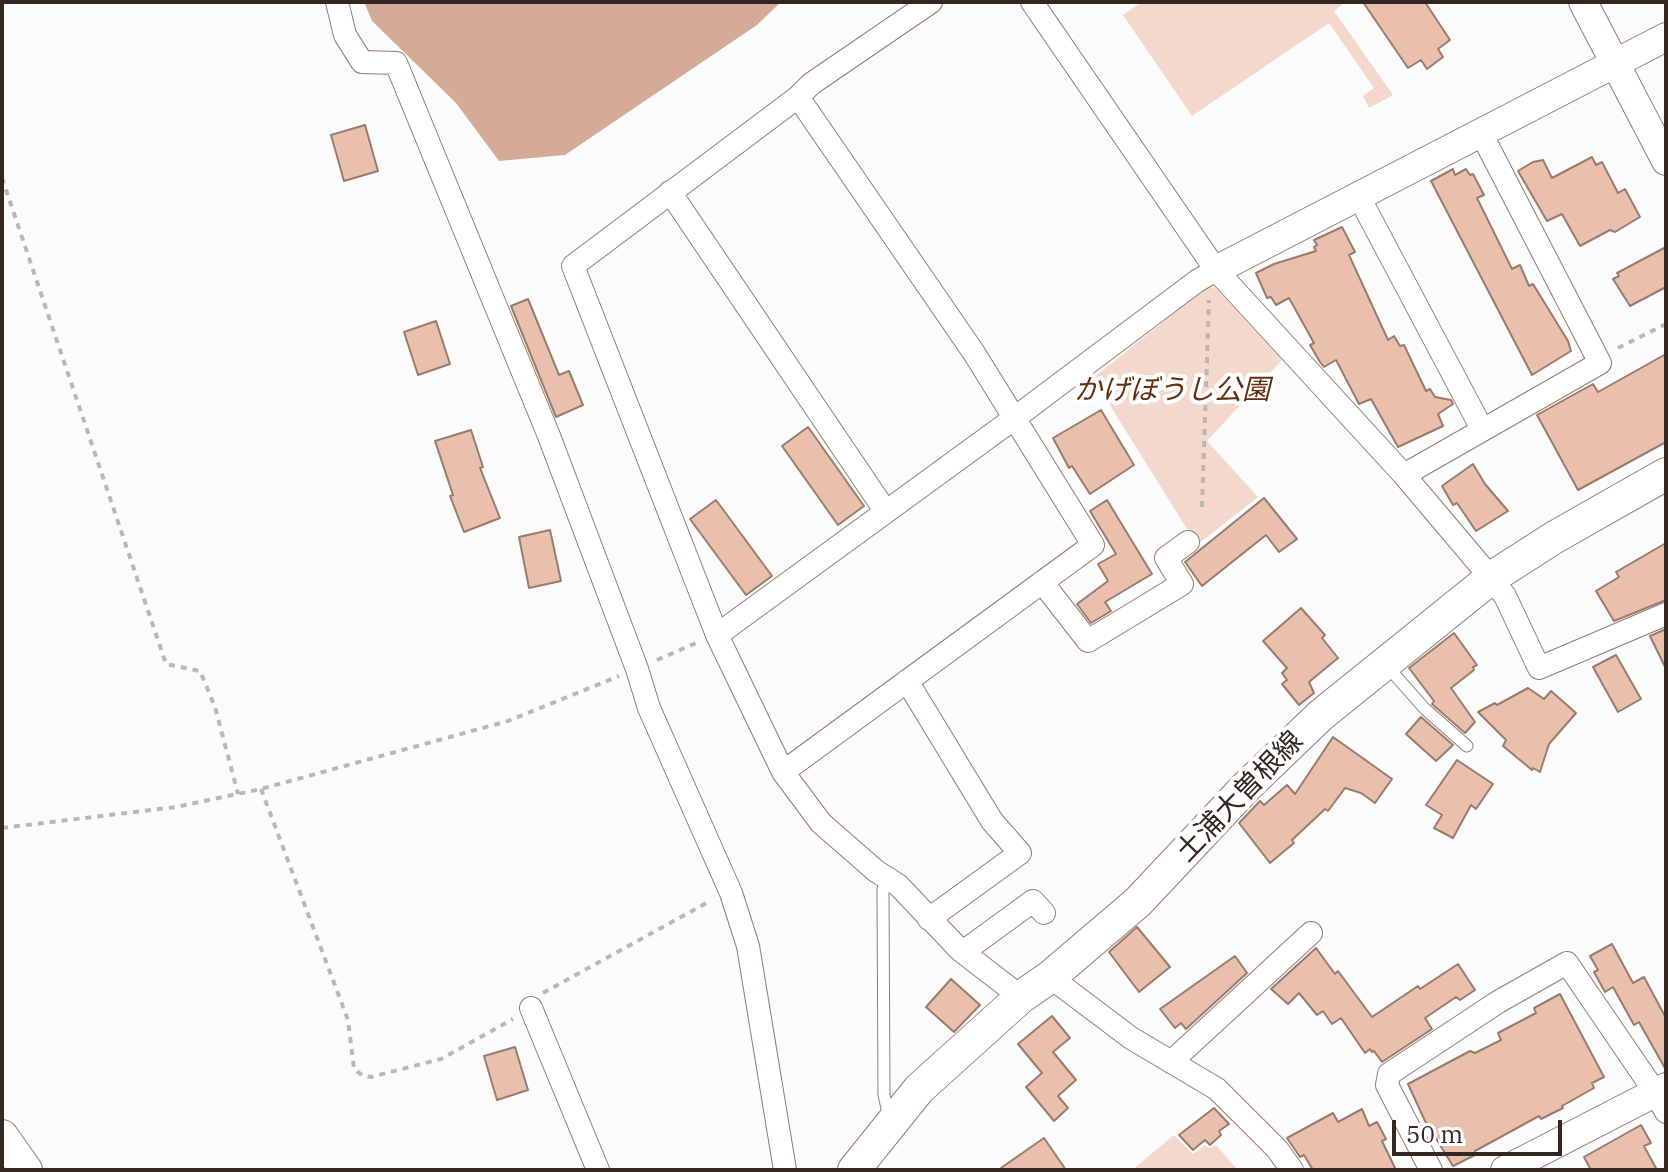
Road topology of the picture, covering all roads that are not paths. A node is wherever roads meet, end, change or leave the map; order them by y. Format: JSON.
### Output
{"nodes":[{"id":1,"x":337,"y":2,"type":"edge"},
{"id":2,"x":931,"y":2,"type":"edge"},
{"id":3,"x":1032,"y":2,"type":"edge"},
{"id":4,"x":1583,"y":2,"type":"edge"},
{"id":5,"x":1666,"y":37,"type":"edge"},
{"id":6,"x":1615,"y":63,"type":"junction"},
{"id":7,"x":798,"y":97,"type":"junction"},
{"id":8,"x":1481,"y":133,"type":"junction"},
{"id":9,"x":1666,"y":161,"type":"edge"},
{"id":10,"x":670,"y":192,"type":"junction"},
{"id":11,"x":1358,"y":195,"type":"junction"},
{"id":12,"x":1213,"y":272,"type":"junction"},
{"id":13,"x":1016,"y":417,"type":"junction"},
{"id":14,"x":1482,"y":429,"type":"junction"},
{"id":15,"x":1666,"y":474,"type":"edge"},
{"id":16,"x":1404,"y":475,"type":"junction"},
{"id":17,"x":886,"y":512,"type":"junction"},
{"id":18,"x":1188,"y":542,"type":"dead end"},
{"id":19,"x":1491,"y":578,"type":"junction"},
{"id":20,"x":1042,"y":582,"type":"junction"},
{"id":21,"x":1666,"y":614,"type":"edge"},
{"id":22,"x":717,"y":635,"type":"junction"},
{"id":23,"x":1385,"y":663,"type":"junction"},
{"id":24,"x":907,"y":681,"type":"junction"},
{"id":25,"x":1467,"y":746,"type":"dead end"},
{"id":26,"x":783,"y":772,"type":"junction"},
{"id":27,"x":888,"y":879,"type":"junction"},
{"id":28,"x":1044,"y":913,"type":"dead end"},
{"id":29,"x":929,"y":919,"type":"junction"},
{"id":30,"x":1311,"y":933,"type":"dead end"},
{"id":31,"x":963,"y":952,"type":"junction"},
{"id":32,"x":1050,"y":977,"type":"junction"},
{"id":33,"x":1021,"y":997,"type":"junction"},
{"id":34,"x":531,"y":1008,"type":"road end"},
{"id":35,"x":1171,"y":1062,"type":"junction"},
{"id":36,"x":1662,"y":1097,"type":"edge"},
{"id":37,"x":891,"y":1125,"type":"junction"},
{"id":38,"x":2,"y":1136,"type":"edge"},
{"id":39,"x":26,"y":1170,"type":"edge"},
{"id":40,"x":598,"y":1170,"type":"edge"},
{"id":41,"x":785,"y":1170,"type":"edge"},
{"id":42,"x":854,"y":1170,"type":"edge"},
{"id":43,"x":1292,"y":1170,"type":"edge"},
{"id":44,"x":1431,"y":1170,"type":"edge"},
{"id":45,"x":1505,"y":1170,"type":"edge"}],
"edges":[{"from":1,"to":41,"type":"street"},
{"from":2,"to":7,"type":"street"},
{"from":3,"to":12,"type":"street"},
{"from":4,"to":6,"type":"street"},
{"from":5,"to":6,"type":"street"},
{"from":6,"to":8,"type":"street"},
{"from":6,"to":9,"type":"street"},
{"from":7,"to":10,"type":"street"},
{"from":7,"to":13,"type":"street"},
{"from":8,"to":11,"type":"street"},
{"from":8,"to":14,"type":"street"},
{"from":10,"to":17,"type":"street"},
{"from":10,"to":22,"type":"street"},
{"from":11,"to":12,"type":"street"},
{"from":11,"to":14,"type":"street"},
{"from":12,"to":13,"type":"street"},
{"from":12,"to":16,"type":"street"},
{"from":13,"to":17,"type":"street"},
{"from":13,"to":20,"type":"street"},
{"from":14,"to":16,"type":"street"},
{"from":15,"to":19,"type":"main road","name":"土浦大曽根線"},
{"from":16,"to":19,"type":"street"},
{"from":17,"to":22,"type":"street"},
{"from":18,"to":20,"type":"street"},
{"from":19,"to":21,"type":"street"},
{"from":19,"to":23,"type":"main road","name":"土浦大曽根線"},
{"from":20,"to":24,"type":"street"},
{"from":22,"to":26,"type":"street"},
{"from":23,"to":25,"type":"lane"},
{"from":23,"to":32,"type":"main road","name":"土浦大曽根線"},
{"from":24,"to":26,"type":"street"},
{"from":24,"to":29,"type":"street"},
{"from":26,"to":27,"type":"street"},
{"from":27,"to":29,"type":"street"},
{"from":27,"to":37,"type":"lane"},
{"from":28,"to":31,"type":"street"},
{"from":29,"to":31,"type":"street"},
{"from":30,"to":35,"type":"street"},
{"from":31,"to":33,"type":"street"},
{"from":32,"to":33,"type":"main road","name":"土浦大曽根線"},
{"from":32,"to":35,"type":"street"},
{"from":33,"to":37,"type":"main road","name":"土浦大曽根線"},
{"from":34,"to":40,"type":"street"},
{"from":35,"to":43,"type":"street"},
{"from":36,"to":44,"type":"street"},
{"from":36,"to":45,"type":"street"},
{"from":37,"to":42,"type":"main road","name":"土浦大曽根線"},
{"from":38,"to":39,"type":"main road"}]}
